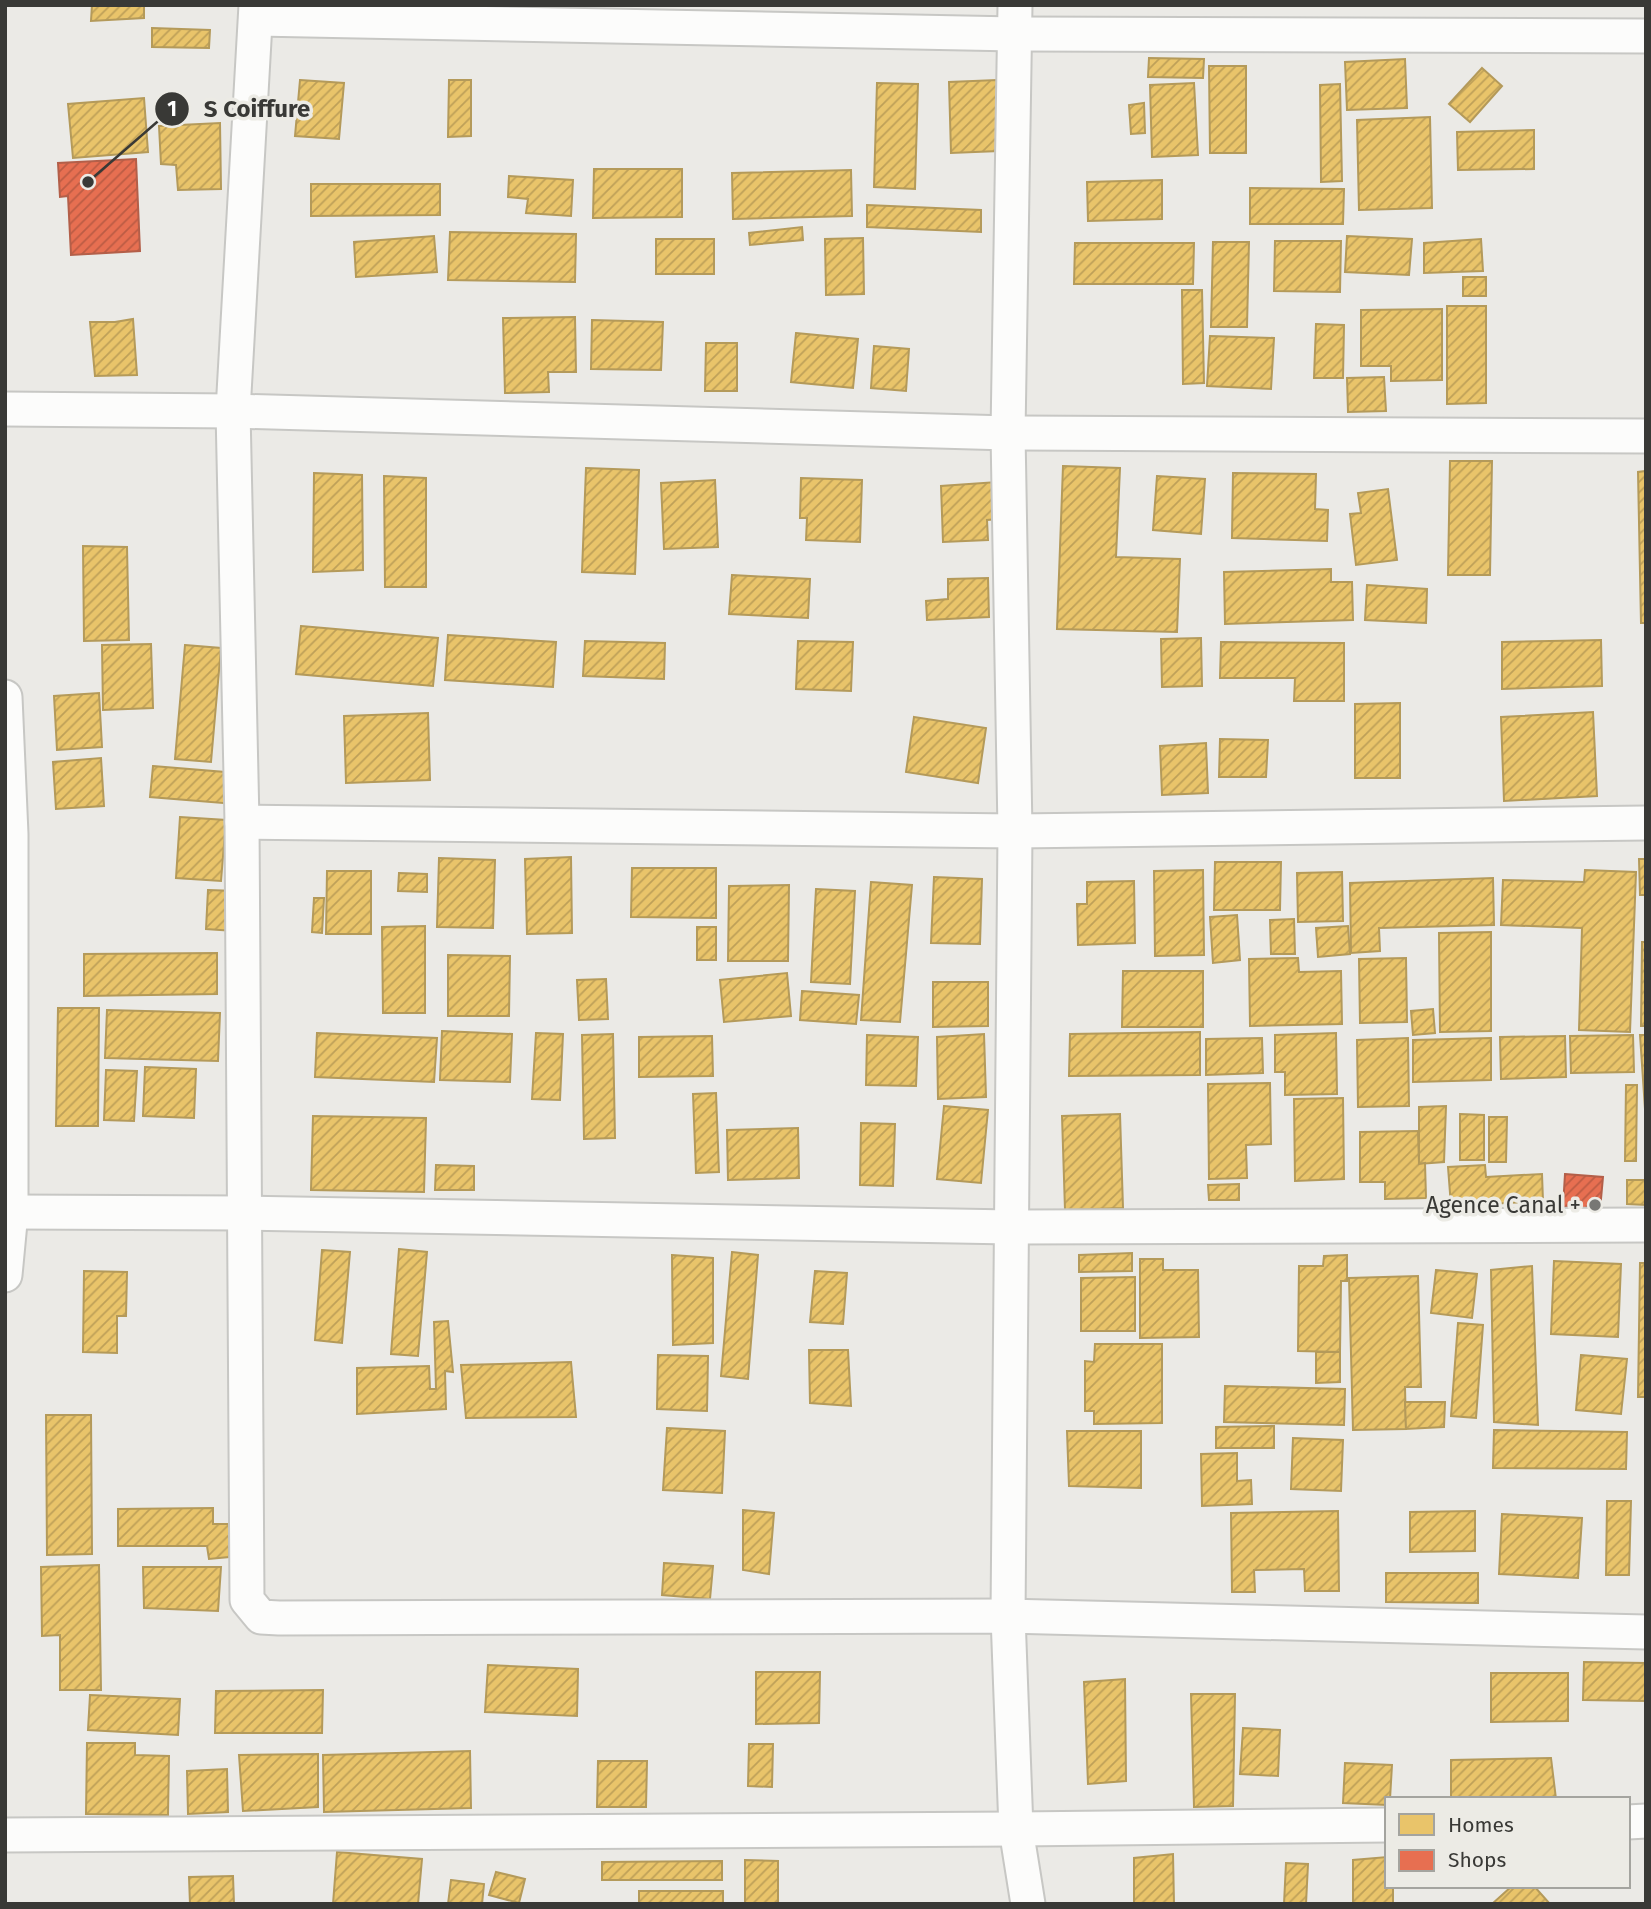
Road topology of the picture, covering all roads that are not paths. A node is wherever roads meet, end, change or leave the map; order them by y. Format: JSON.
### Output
{"nodes":[{"id":1,"x":256,"y":12,"type":"edge"},
{"id":2,"x":1015,"y":20,"type":"edge"},
{"id":3,"x":1646,"y":36,"type":"edge"},
{"id":4,"x":5,"y":409,"type":"edge"},
{"id":5,"x":233,"y":411,"type":"junction"},
{"id":6,"x":1008,"y":433,"type":"junction"},
{"id":7,"x":1646,"y":436,"type":"edge"},
{"id":8,"x":5,"y":697,"type":"edge"},
{"id":9,"x":242,"y":822,"type":"junction"},
{"id":10,"x":1646,"y":823,"type":"edge"},
{"id":11,"x":1015,"y":831,"type":"junction"},
{"id":12,"x":8,"y":835,"type":"edge"},
{"id":13,"x":11,"y":1212,"type":"junction"},
{"id":14,"x":244,"y":1213,"type":"junction"},
{"id":15,"x":1646,"y":1225,"type":"edge"},
{"id":16,"x":1012,"y":1227,"type":"junction"},
{"id":17,"x":5,"y":1275,"type":"edge"},
{"id":18,"x":1008,"y":1616,"type":"junction"},
{"id":19,"x":1646,"y":1632,"type":"edge"},
{"id":20,"x":1385,"y":1825,"type":"edge"},
{"id":21,"x":1016,"y":1829,"type":"junction"},
{"id":22,"x":5,"y":1835,"type":"edge"},
{"id":23,"x":1028,"y":1904,"type":"edge"}],
"edges":[{"from":1,"to":2,"type":"street"},
{"from":1,"to":5,"type":"street"},
{"from":2,"to":3,"type":"street"},
{"from":2,"to":6,"type":"street"},
{"from":4,"to":5,"type":"street"},
{"from":5,"to":6,"type":"street"},
{"from":5,"to":9,"type":"street"},
{"from":6,"to":7,"type":"street"},
{"from":6,"to":11,"type":"street"},
{"from":8,"to":12,"type":"street"},
{"from":9,"to":11,"type":"street"},
{"from":9,"to":14,"type":"street"},
{"from":10,"to":11,"type":"street"},
{"from":11,"to":16,"type":"street"},
{"from":12,"to":13,"type":"street"},
{"from":13,"to":14,"type":"street"},
{"from":13,"to":17,"type":"street"},
{"from":14,"to":16,"type":"street"},
{"from":14,"to":18,"type":"street"},
{"from":15,"to":16,"type":"street"},
{"from":16,"to":18,"type":"street"},
{"from":18,"to":19,"type":"street"},
{"from":18,"to":21,"type":"street"},
{"from":20,"to":21,"type":"street"},
{"from":21,"to":22,"type":"street"},
{"from":21,"to":23,"type":"street"}]}
